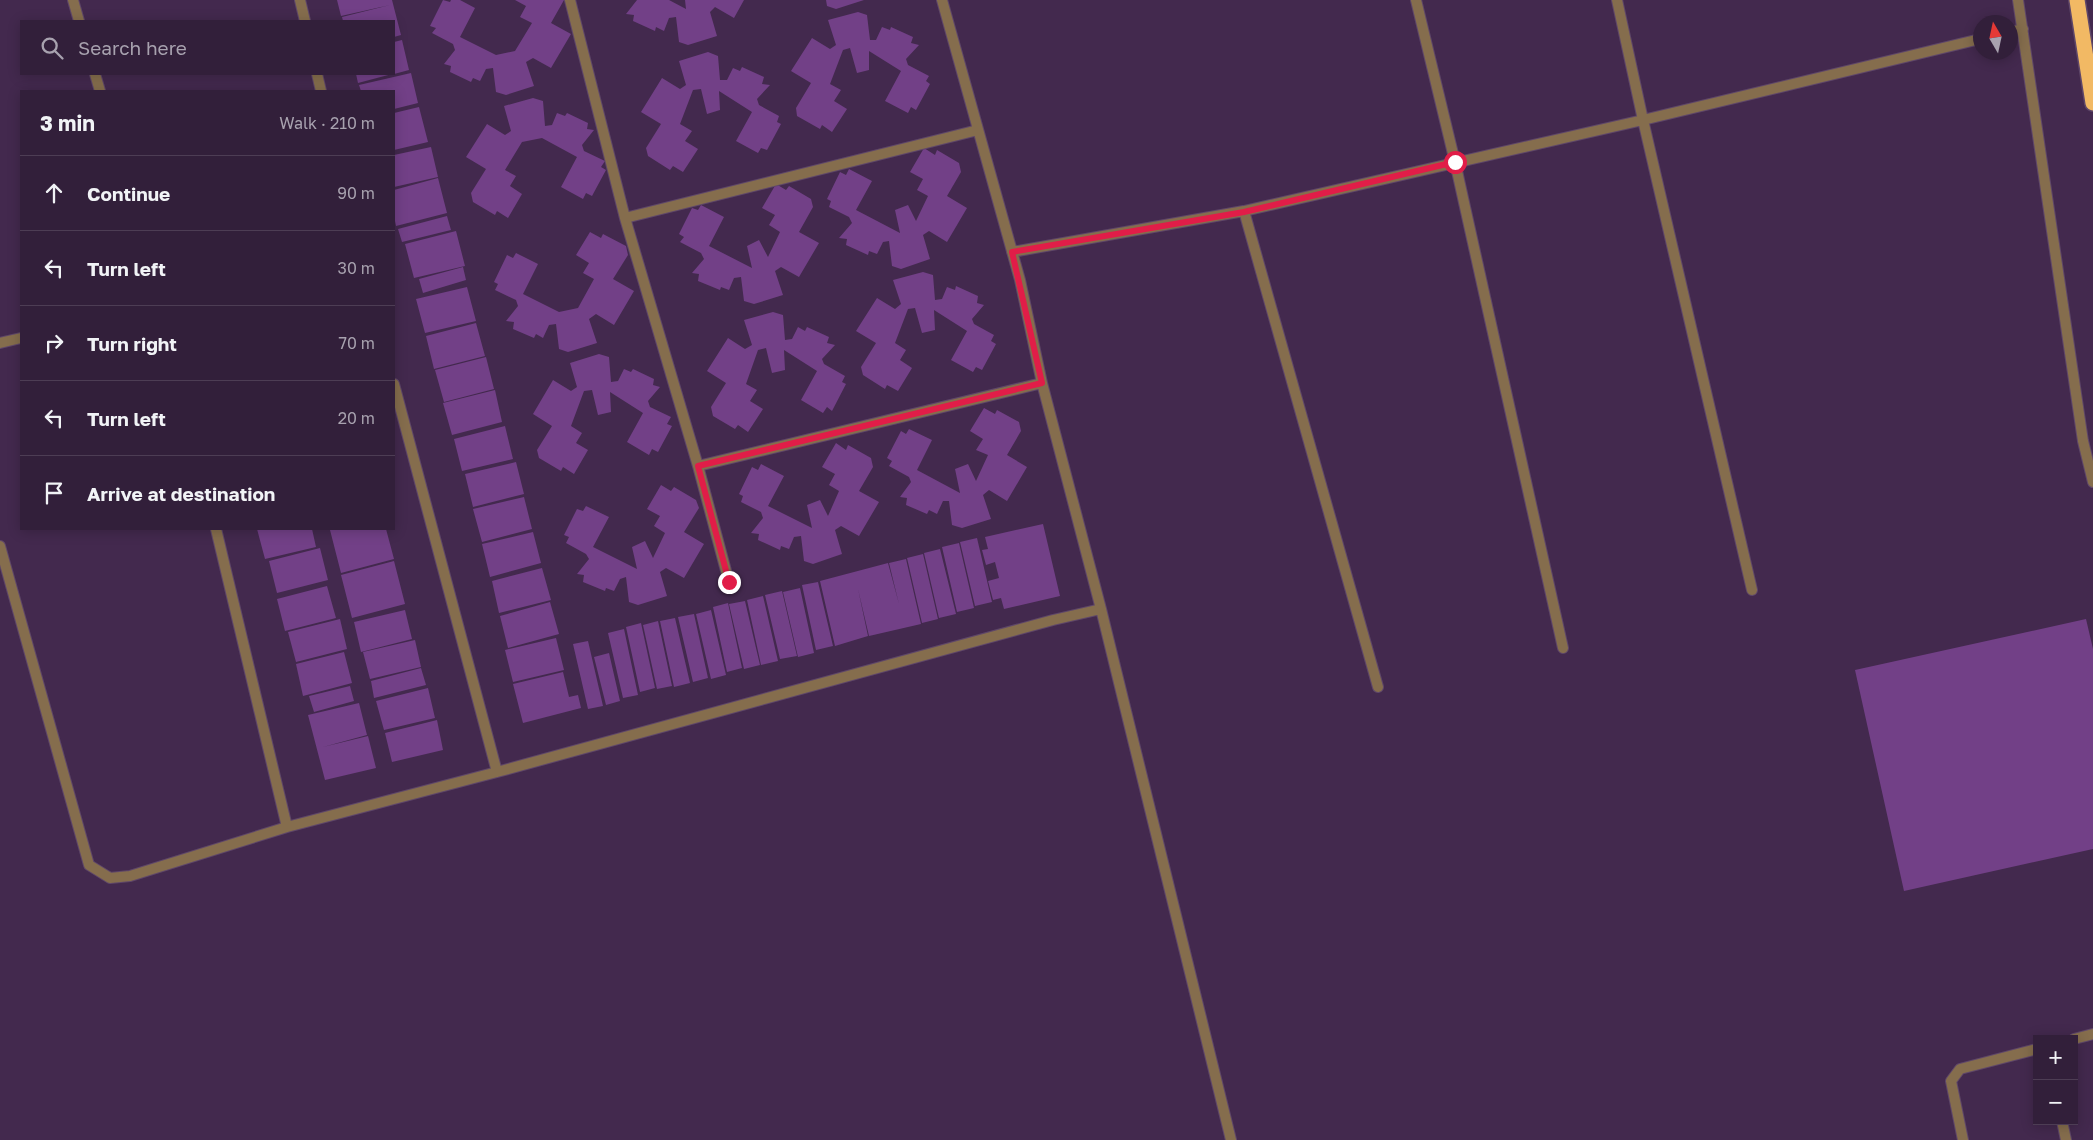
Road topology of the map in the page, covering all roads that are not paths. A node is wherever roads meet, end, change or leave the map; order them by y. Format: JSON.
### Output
{"nodes":[{"id":1,"x":73,"y":0,"type":"edge"},
{"id":2,"x":300,"y":0,"type":"edge"},
{"id":3,"x":570,"y":0,"type":"edge"},
{"id":4,"x":942,"y":0,"type":"edge"},
{"id":5,"x":1416,"y":0,"type":"edge"},
{"id":6,"x":1617,"y":0,"type":"edge"},
{"id":7,"x":2018,"y":0,"type":"edge"},
{"id":8,"x":2077,"y":0,"type":"edge"},
{"id":9,"x":79,"y":20,"type":"edge"},
{"id":10,"x":305,"y":20,"type":"edge"},
{"id":11,"x":2023,"y":29,"type":"junction"},
{"id":12,"x":2018,"y":30,"type":"edge"},
{"id":13,"x":1973,"y":41,"type":"edge"},
{"id":14,"x":95,"y":75,"type":"edge"},
{"id":15,"x":317,"y":75,"type":"edge"},
{"id":16,"x":100,"y":90,"type":"edge"},
{"id":17,"x":321,"y":90,"type":"edge"},
{"id":18,"x":2093,"y":103,"type":"edge"},
{"id":19,"x":1643,"y":120,"type":"junction"},
{"id":20,"x":978,"y":130,"type":"junction"},
{"id":21,"x":1455,"y":162,"type":"junction"},
{"id":22,"x":1244,"y":212,"type":"junction"},
{"id":23,"x":625,"y":218,"type":"junction"},
{"id":24,"x":1012,"y":252,"type":"junction"},
{"id":25,"x":20,"y":338,"type":"edge"},
{"id":26,"x":0,"y":343,"type":"edge"},
{"id":27,"x":1042,"y":383,"type":"junction"},
{"id":28,"x":395,"y":388,"type":"edge"},
{"id":29,"x":698,"y":466,"type":"junction"},
{"id":30,"x":2093,"y":482,"type":"edge"},
{"id":31,"x":216,"y":530,"type":"edge"},
{"id":32,"x":0,"y":546,"type":"edge"},
{"id":33,"x":729,"y":582,"type":"dead end"},
{"id":34,"x":1752,"y":590,"type":"dead end"},
{"id":35,"x":1101,"y":609,"type":"junction"},
{"id":36,"x":1563,"y":648,"type":"dead end"},
{"id":37,"x":1378,"y":687,"type":"dead end"},
{"id":38,"x":497,"y":772,"type":"junction"},
{"id":39,"x":287,"y":827,"type":"junction"},
{"id":40,"x":2093,"y":1034,"type":"edge"},
{"id":41,"x":2078,"y":1038,"type":"edge"},
{"id":42,"x":2033,"y":1050,"type":"edge"},
{"id":43,"x":2063,"y":1125,"type":"edge"},
{"id":44,"x":1231,"y":1140,"type":"edge"},
{"id":45,"x":1963,"y":1140,"type":"edge"},
{"id":46,"x":2066,"y":1140,"type":"edge"}],
"edges":[{"from":1,"to":9,"type":"street"},
{"from":2,"to":10,"type":"street"},
{"from":3,"to":23,"type":"street"},
{"from":4,"to":20,"type":"street"},
{"from":5,"to":21,"type":"street"},
{"from":6,"to":19,"type":"street"},
{"from":7,"to":11,"type":"street"},
{"from":8,"to":18,"type":"highway"},
{"from":11,"to":12,"type":"street"},
{"from":11,"to":30,"type":"street"},
{"from":13,"to":19,"type":"street"},
{"from":14,"to":16,"type":"street"},
{"from":15,"to":17,"type":"street"},
{"from":19,"to":21,"type":"street"},
{"from":19,"to":34,"type":"street"},
{"from":20,"to":23,"type":"street"},
{"from":20,"to":24,"type":"street"},
{"from":21,"to":22,"type":"street"},
{"from":21,"to":36,"type":"street"},
{"from":22,"to":24,"type":"street"},
{"from":22,"to":37,"type":"street"},
{"from":23,"to":29,"type":"street"},
{"from":24,"to":27,"type":"street"},
{"from":25,"to":26,"type":"street"},
{"from":27,"to":29,"type":"street"},
{"from":27,"to":35,"type":"street"},
{"from":28,"to":38,"type":"street"},
{"from":29,"to":33,"type":"street"},
{"from":31,"to":39,"type":"street"},
{"from":32,"to":39,"type":"street"},
{"from":35,"to":38,"type":"street"},
{"from":35,"to":44,"type":"street"},
{"from":38,"to":39,"type":"street"},
{"from":40,"to":41,"type":"street"},
{"from":42,"to":45,"type":"street"},
{"from":43,"to":46,"type":"street"}]}
